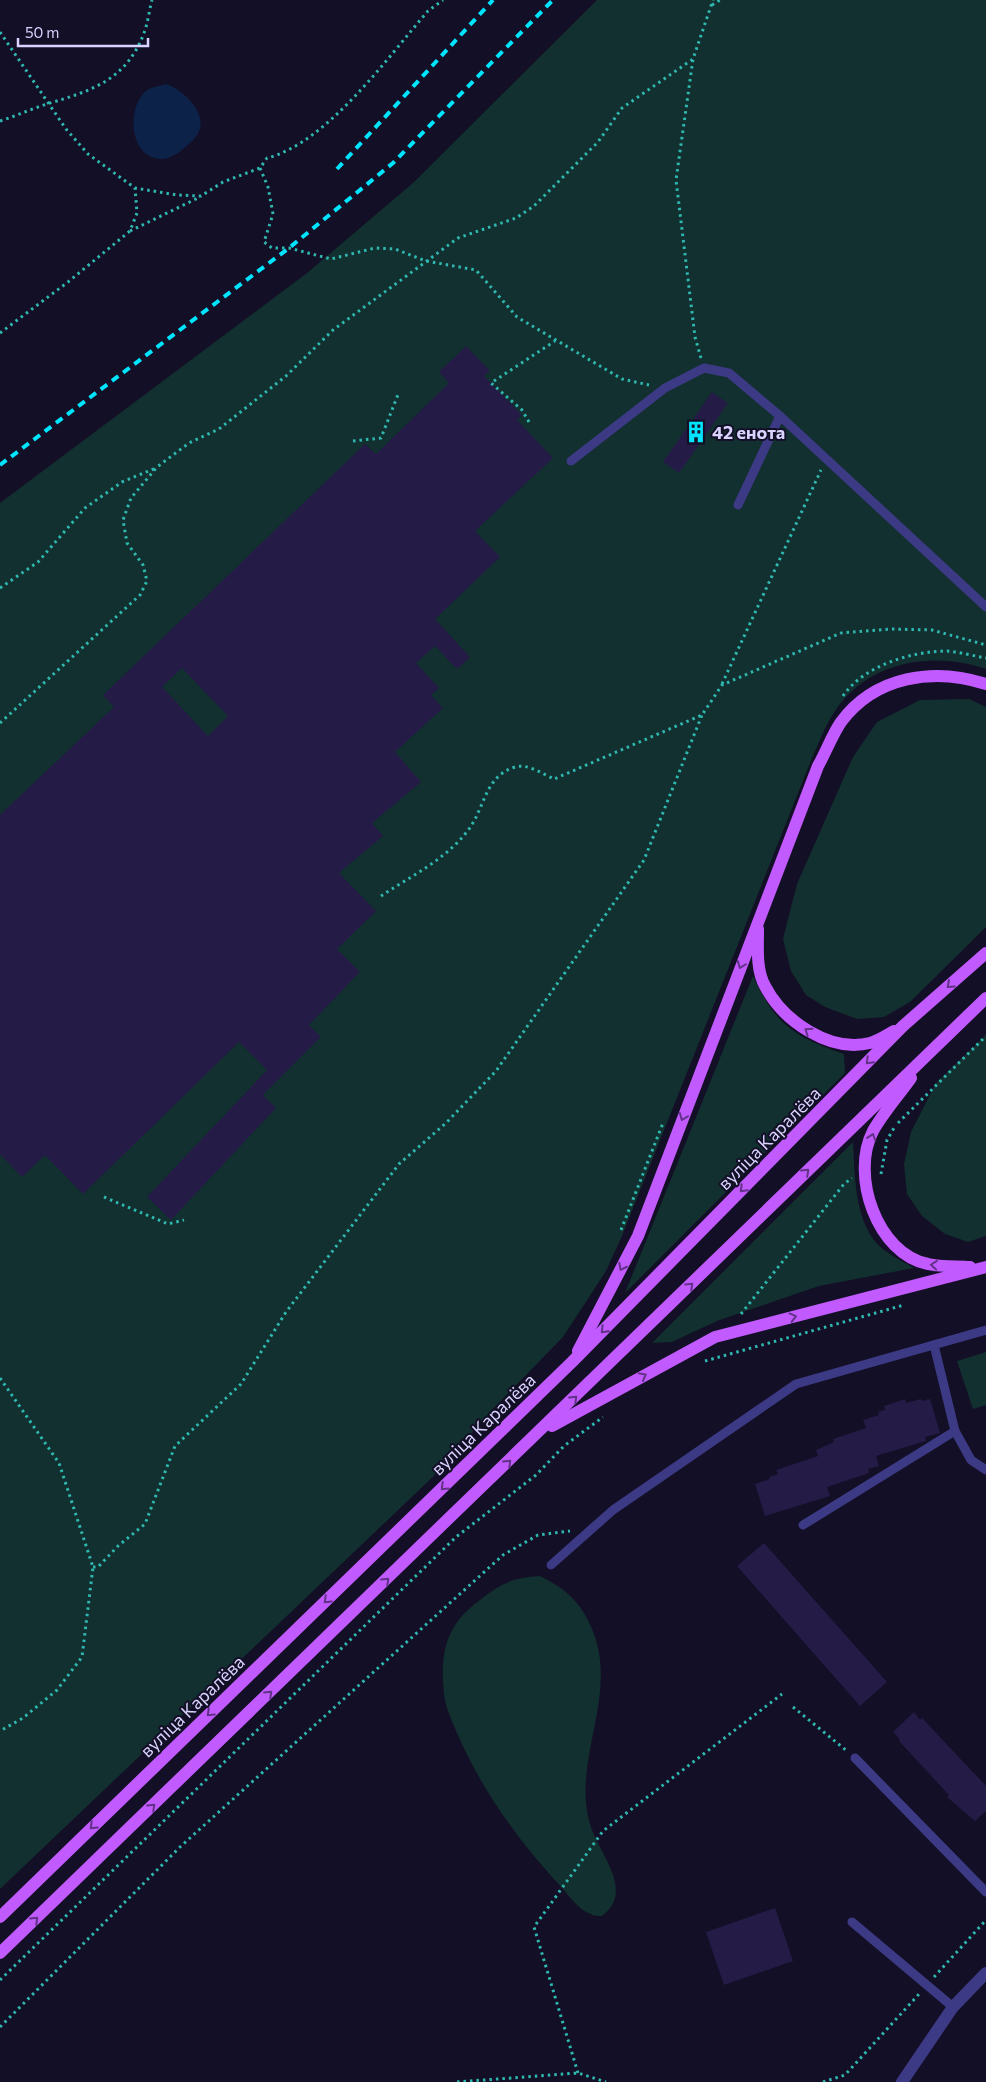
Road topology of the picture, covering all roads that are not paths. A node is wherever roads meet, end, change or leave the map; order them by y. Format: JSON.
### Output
{"nodes":[{"id":1,"x":780,"y":416,"type":"junction"},
{"id":2,"x":571,"y":461,"type":"dead end"},
{"id":3,"x":738,"y":505,"type":"dead end"},
{"id":4,"x":986,"y":607,"type":"edge"},
{"id":5,"x":986,"y":684,"type":"edge"},
{"id":6,"x":758,"y":920,"type":"junction"},
{"id":7,"x":986,"y":953,"type":"edge"},
{"id":8,"x":986,"y":998,"type":"edge"},
{"id":9,"x":903,"y":1026,"type":"junction"},
{"id":10,"x":932,"y":1050,"type":"junction"},
{"id":11,"x":984,"y":1267,"type":"edge"},
{"id":12,"x":986,"y":1330,"type":"edge"},
{"id":13,"x":934,"y":1345,"type":"junction"},
{"id":14,"x":572,"y":1362,"type":"junction"},
{"id":15,"x":955,"y":1431,"type":"junction"},
{"id":16,"x":539,"y":1433,"type":"junction"},
{"id":17,"x":986,"y":1470,"type":"edge"},
{"id":18,"x":803,"y":1526,"type":"dead end"},
{"id":19,"x":551,"y":1565,"type":"dead end"},
{"id":20,"x":855,"y":1758,"type":"road end"},
{"id":21,"x":986,"y":1892,"type":"edge"},
{"id":22,"x":0,"y":1917,"type":"edge"},
{"id":23,"x":852,"y":1922,"type":"dead end"},
{"id":24,"x":0,"y":1953,"type":"edge"},
{"id":25,"x":986,"y":1973,"type":"edge"},
{"id":26,"x":954,"y":2007,"type":"junction"},
{"id":27,"x":902,"y":2082,"type":"edge"}],
"edges":[{"from":1,"to":2,"type":"lane"},
{"from":1,"to":3,"type":"lane"},
{"from":1,"to":4,"type":"lane"},
{"from":5,"to":6,"type":"main road"},
{"from":9,"to":6,"type":"main road","one_way":true},
{"from":6,"to":14,"type":"main road","one_way":true},
{"from":7,"to":9,"type":"main road","name":"вуліца Каралёва","one_way":true},
{"from":8,"to":10,"type":"main road"},
{"from":9,"to":14,"type":"main road","name":"вуліца Каралёва","one_way":true},
{"from":11,"to":10,"type":"main road","one_way":true},
{"from":16,"to":10,"type":"main road","one_way":true},
{"from":16,"to":11,"type":"main road","one_way":true},
{"from":12,"to":13,"type":"lane"},
{"from":13,"to":15,"type":"lane"},
{"from":13,"to":19,"type":"lane"},
{"from":14,"to":22,"type":"main road","name":"вуліца Каралёва","one_way":true},
{"from":15,"to":17,"type":"lane"},
{"from":15,"to":18,"type":"lane"},
{"from":24,"to":16,"type":"main road","one_way":true},
{"from":20,"to":21,"type":"lane"},
{"from":23,"to":26,"type":"lane"},
{"from":25,"to":26,"type":"street"},
{"from":26,"to":27,"type":"street"}]}
